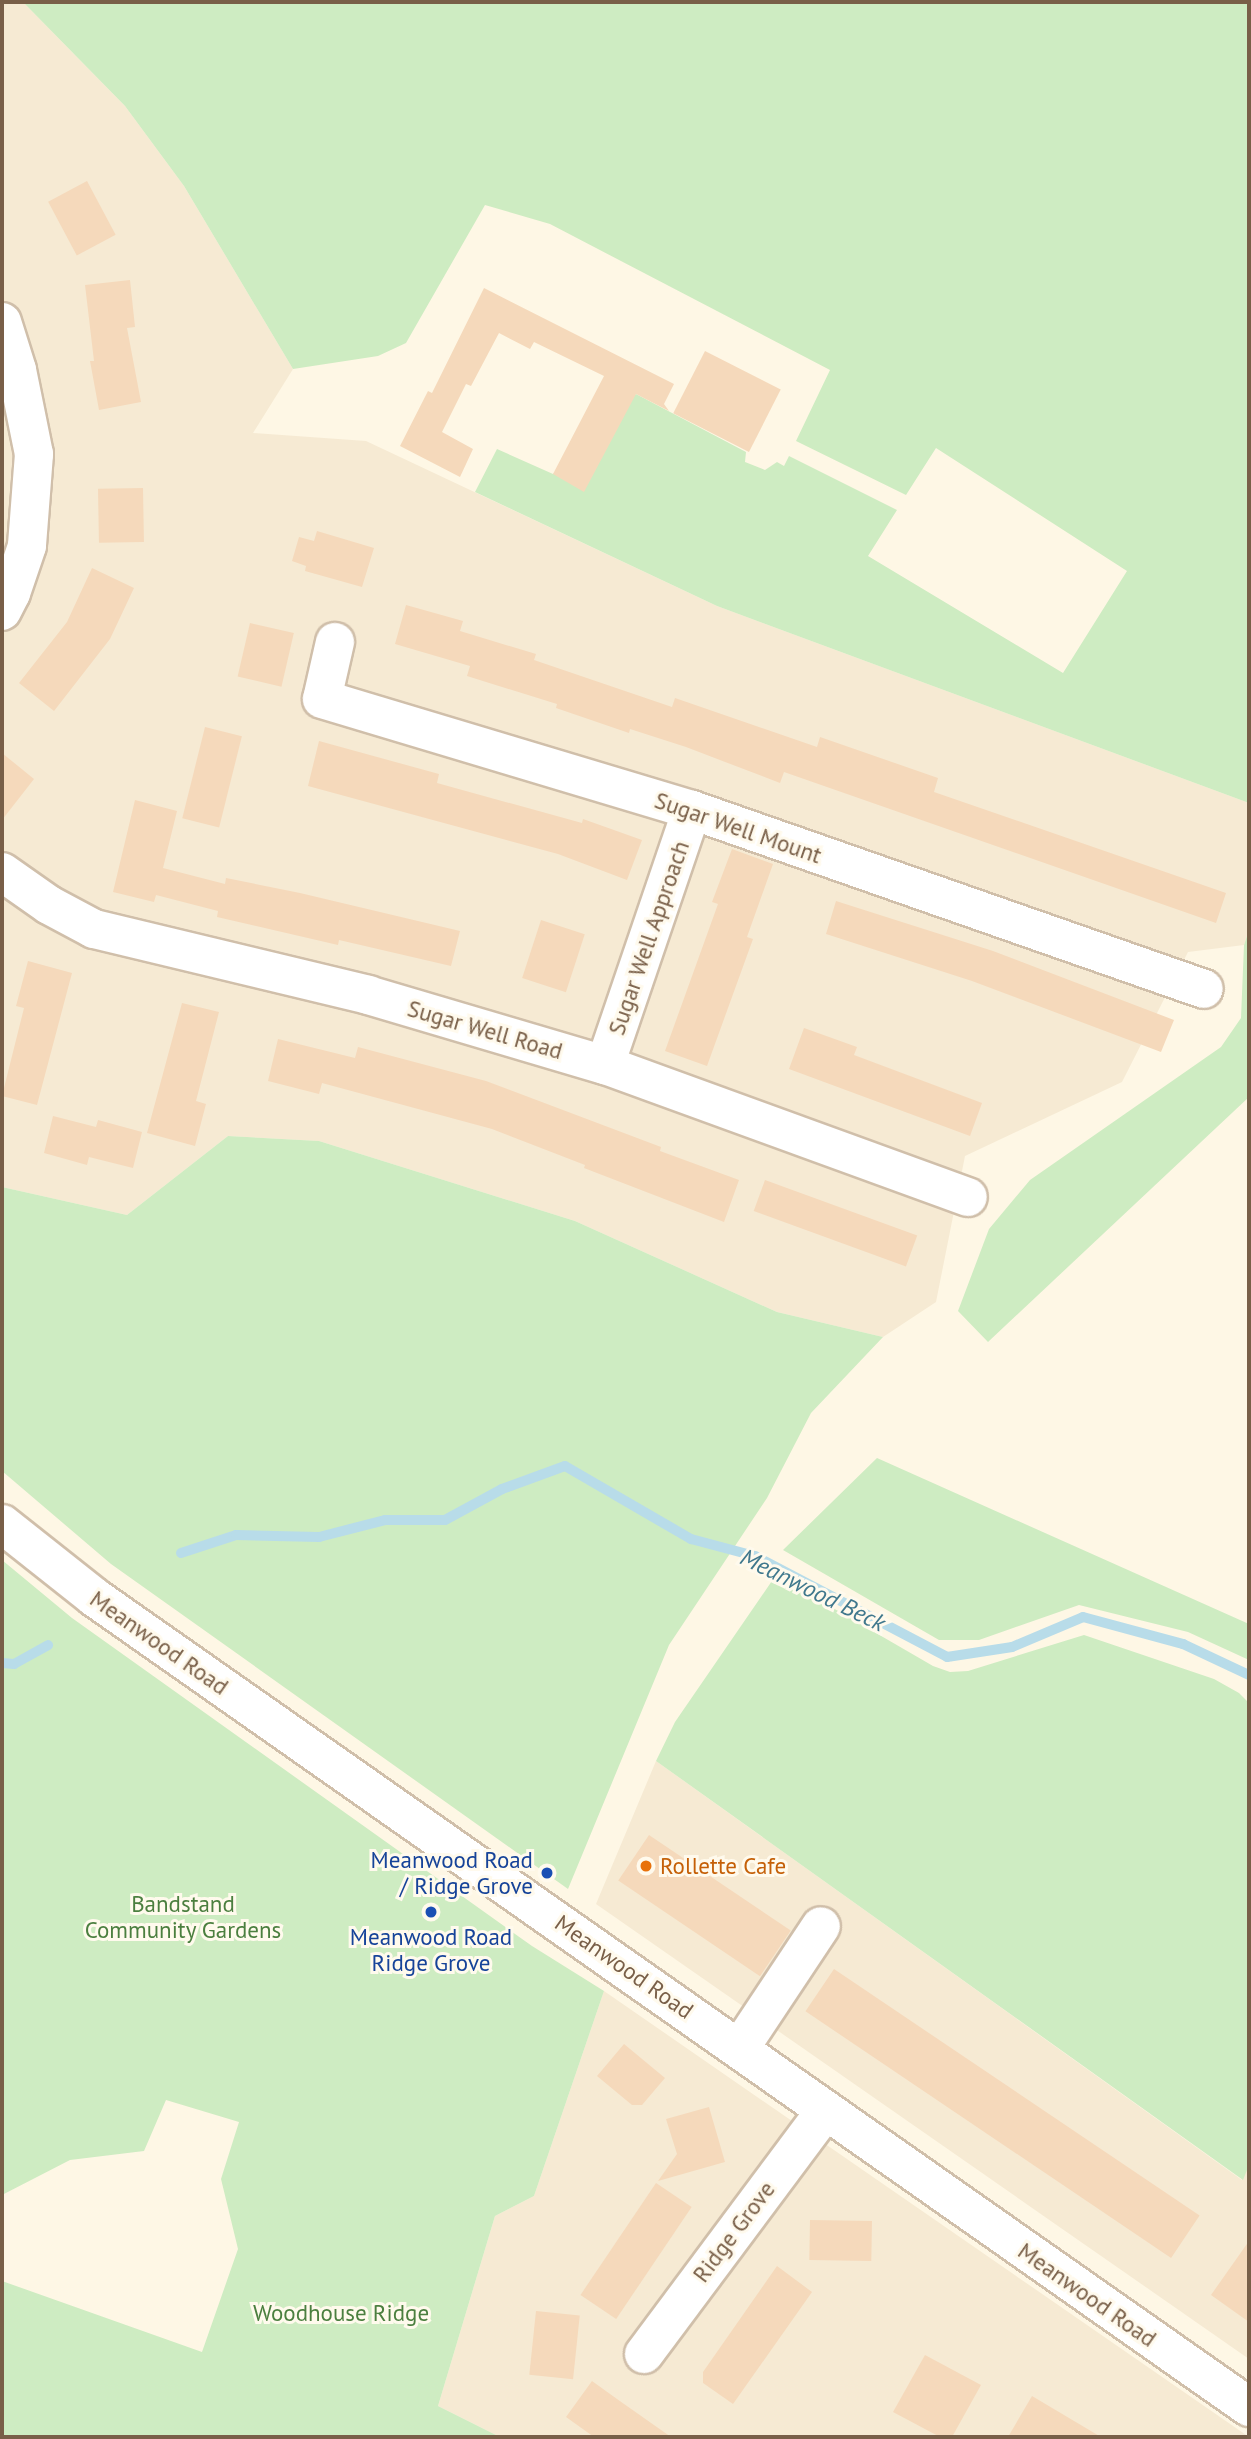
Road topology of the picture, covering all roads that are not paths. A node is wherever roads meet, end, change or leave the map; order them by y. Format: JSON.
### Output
{"nodes":[{"id":1,"x":2,"y":322,"type":"edge"},
{"id":2,"x":5,"y":598,"type":"edge"},
{"id":3,"x":335,"y":642,"type":"dead end"},
{"id":4,"x":692,"y":810,"type":"junction"},
{"id":5,"x":2,"y":872,"type":"edge"},
{"id":6,"x":1205,"y":989,"type":"dead end"},
{"id":7,"x":606,"y":1065,"type":"junction"},
{"id":8,"x":968,"y":1197,"type":"dead end"},
{"id":9,"x":2,"y":1524,"type":"edge"},
{"id":10,"x":821,"y":1926,"type":"dead end"},
{"id":11,"x":740,"y":2048,"type":"junction"},
{"id":12,"x":825,"y":2111,"type":"junction"},
{"id":13,"x":644,"y":2354,"type":"dead end"},
{"id":14,"x":1249,"y":2407,"type":"edge"}],
"edges":[{"from":1,"to":2,"type":"street"},
{"from":3,"to":4,"type":"street","name":"Sugar Well Mount"},
{"from":4,"to":6,"type":"street","name":"Sugar Well Mount"},
{"from":4,"to":7,"type":"street","name":"Sugar Well Approach"},
{"from":5,"to":7,"type":"street","name":"Sugar Well Road"},
{"from":7,"to":8,"type":"street","name":"Sugar Well Road"},
{"from":9,"to":11,"type":"street","name":"Meanwood Road"},
{"from":10,"to":11,"type":"street"},
{"from":11,"to":12,"type":"street","name":"Meanwood Road"},
{"from":12,"to":13,"type":"street","name":"Ridge Grove"},
{"from":12,"to":14,"type":"street","name":"Meanwood Road"}]}
